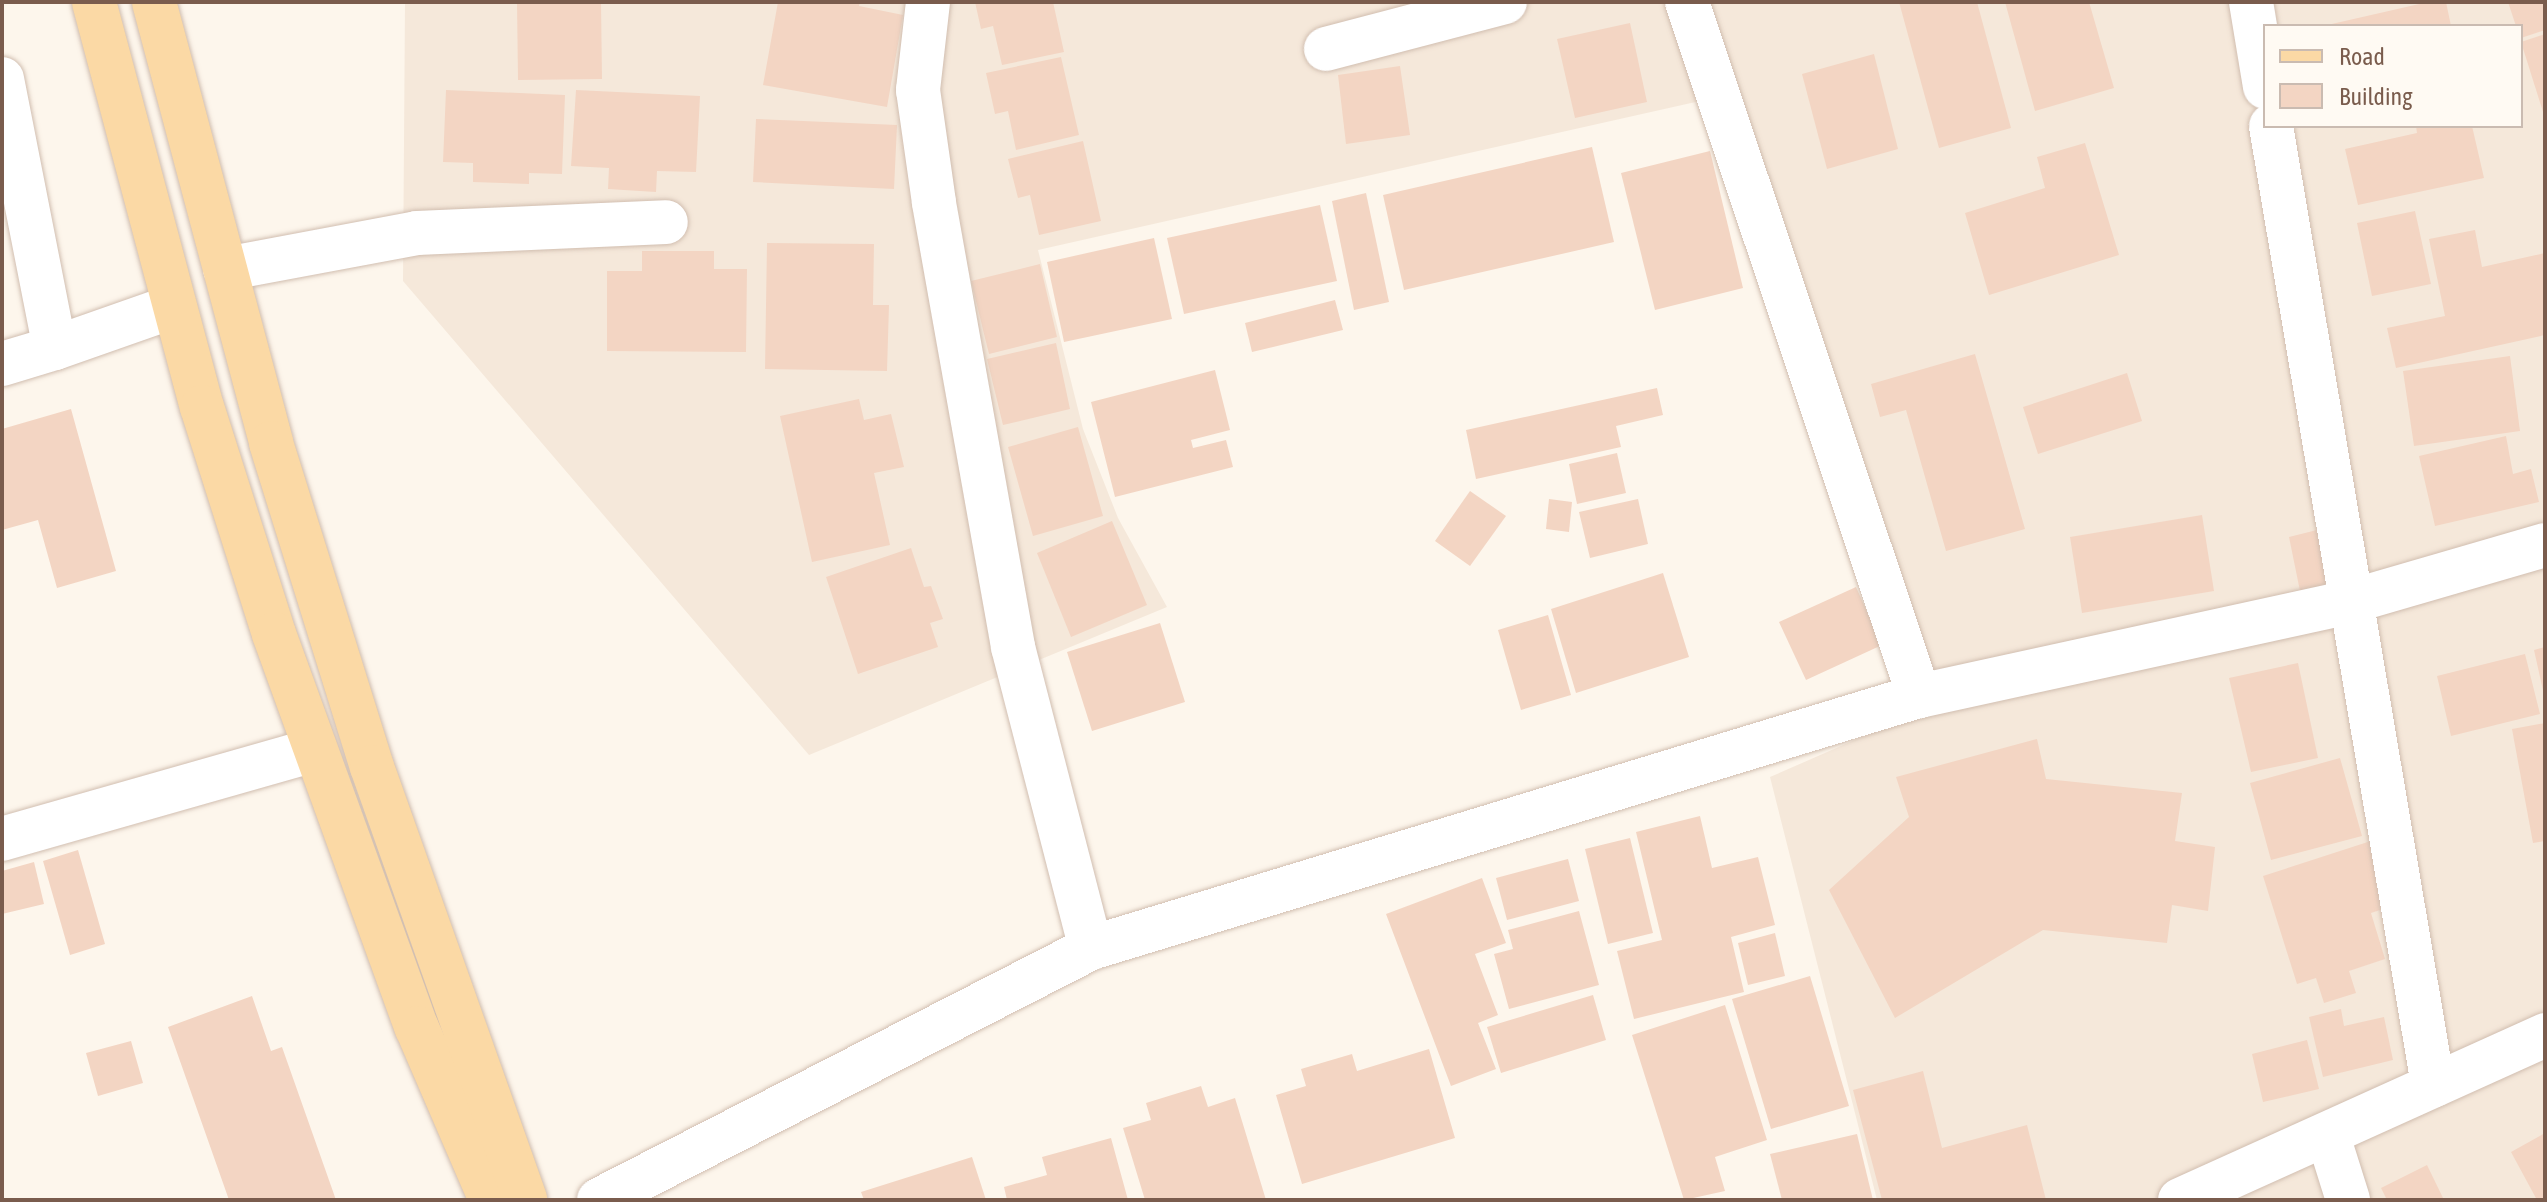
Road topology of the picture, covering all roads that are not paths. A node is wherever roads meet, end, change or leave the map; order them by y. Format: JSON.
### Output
{"nodes":[{"id":1,"x":94,"y":2,"type":"edge"},
{"id":2,"x":154,"y":2,"type":"edge"},
{"id":3,"x":928,"y":2,"type":"edge"},
{"id":4,"x":1505,"y":2,"type":"edge"},
{"id":5,"x":1687,"y":2,"type":"edge"},
{"id":6,"x":2251,"y":2,"type":"edge"},
{"id":7,"x":1326,"y":49,"type":"dead end"},
{"id":8,"x":2263,"y":75,"type":"edge"},
{"id":9,"x":2,"y":79,"type":"edge"},
{"id":10,"x":2271,"y":128,"type":"edge"},
{"id":11,"x":666,"y":222,"type":"dead end"},
{"id":12,"x":225,"y":269,"type":"junction"},
{"id":13,"x":174,"y":306,"type":"junction"},
{"id":14,"x":55,"y":348,"type":"junction"},
{"id":15,"x":2,"y":364,"type":"edge"},
{"id":16,"x":2545,"y":545,"type":"edge"},
{"id":17,"x":2349,"y":602,"type":"junction"},
{"id":18,"x":1919,"y":696,"type":"junction"},
{"id":19,"x":314,"y":750,"type":"junction"},
{"id":20,"x":2,"y":839,"type":"edge"},
{"id":21,"x":1091,"y":948,"type":"junction"},
{"id":22,"x":2545,"y":1035,"type":"edge"},
{"id":23,"x":2433,"y":1085,"type":"junction"},
{"id":24,"x":2328,"y":1136,"type":"junction"},
{"id":25,"x":491,"y":1200,"type":"edge"},
{"id":26,"x":525,"y":1200,"type":"edge"},
{"id":27,"x":599,"y":1200,"type":"edge"},
{"id":28,"x":2180,"y":1200,"type":"edge"},
{"id":29,"x":2348,"y":1200,"type":"edge"}],
"edges":[{"from":1,"to":13,"type":"main road"},
{"from":2,"to":12,"type":"main road"},
{"from":3,"to":21,"type":"street"},
{"from":4,"to":7,"type":"street"},
{"from":5,"to":18,"type":"street"},
{"from":6,"to":8,"type":"street"},
{"from":9,"to":14,"type":"street"},
{"from":10,"to":17,"type":"street"},
{"from":11,"to":12,"type":"street"},
{"from":12,"to":26,"type":"main road"},
{"from":13,"to":14,"type":"street"},
{"from":13,"to":19,"type":"main road"},
{"from":14,"to":15,"type":"street"},
{"from":16,"to":17,"type":"street"},
{"from":17,"to":18,"type":"street"},
{"from":17,"to":23,"type":"street"},
{"from":18,"to":21,"type":"street"},
{"from":19,"to":20,"type":"street"},
{"from":19,"to":25,"type":"main road"},
{"from":21,"to":27,"type":"street"},
{"from":22,"to":23,"type":"street"},
{"from":23,"to":24,"type":"street"},
{"from":24,"to":28,"type":"street"},
{"from":24,"to":29,"type":"street"}]}
